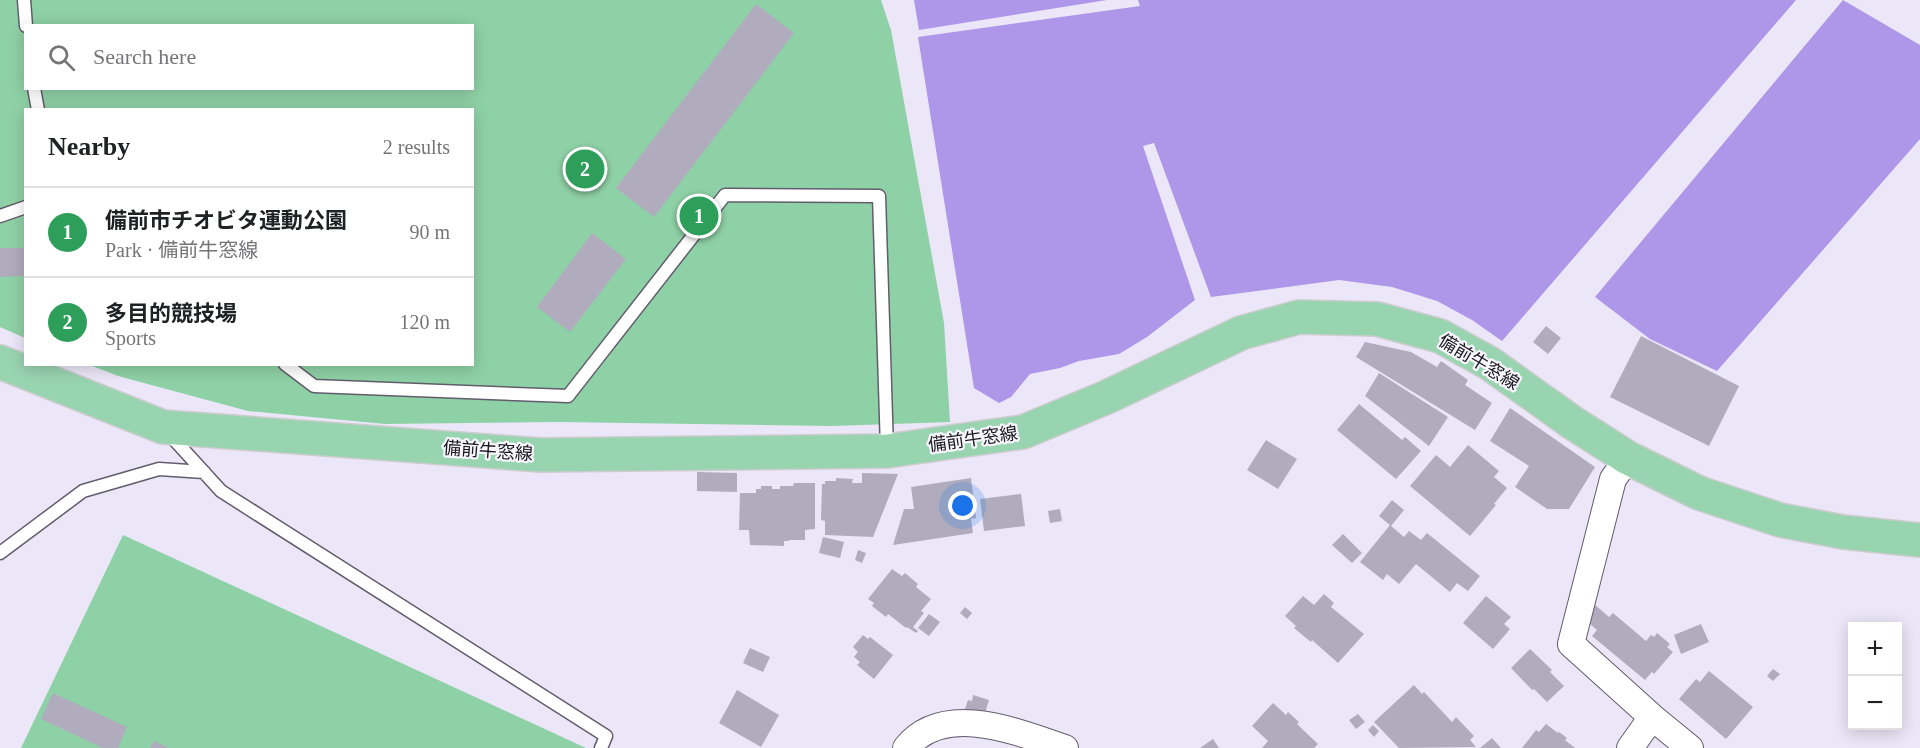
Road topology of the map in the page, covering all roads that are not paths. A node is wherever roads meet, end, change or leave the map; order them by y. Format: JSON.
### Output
{"nodes":[{"id":1,"x":24,"y":0,"type":"edge"},
{"id":2,"x":26,"y":24,"type":"edge"},
{"id":3,"x":34,"y":90,"type":"edge"},
{"id":4,"x":38,"y":108,"type":"edge"},
{"id":5,"x":24,"y":208,"type":"edge"},
{"id":6,"x":0,"y":216,"type":"edge"},
{"id":7,"x":0,"y":362,"type":"edge"},
{"id":8,"x":288,"y":366,"type":"edge"},
{"id":9,"x":164,"y":427,"type":"junction"},
{"id":10,"x":887,"y":451,"type":"junction"},
{"id":11,"x":1628,"y":458,"type":"junction"},
{"id":12,"x":204,"y":472,"type":"junction"},
{"id":13,"x":1920,"y":540,"type":"edge"},
{"id":14,"x":0,"y":553,"type":"edge"},
{"id":15,"x":1652,"y":717,"type":"junction"},
{"id":16,"x":602,"y":748,"type":"edge"},
{"id":17,"x":906,"y":748,"type":"edge"},
{"id":18,"x":1065,"y":748,"type":"edge"},
{"id":19,"x":1630,"y":748,"type":"edge"},
{"id":20,"x":1690,"y":748,"type":"edge"}],
"edges":[{"from":1,"to":2,"type":"lane"},
{"from":3,"to":4,"type":"lane"},
{"from":5,"to":6,"type":"lane"},
{"from":7,"to":9,"type":"main road","name":"備前牛窓線"},
{"from":8,"to":10,"type":"lane"},
{"from":9,"to":10,"type":"main road","name":"備前牛窓線"},
{"from":9,"to":12,"type":"lane"},
{"from":10,"to":11,"type":"main road","name":"備前牛窓線"},
{"from":11,"to":13,"type":"main road","name":"備前牛窓線"},
{"from":11,"to":15,"type":"street"},
{"from":12,"to":14,"type":"lane"},
{"from":12,"to":16,"type":"lane"},
{"from":15,"to":19,"type":"street"},
{"from":15,"to":20,"type":"street"},
{"from":17,"to":18,"type":"street"}]}
